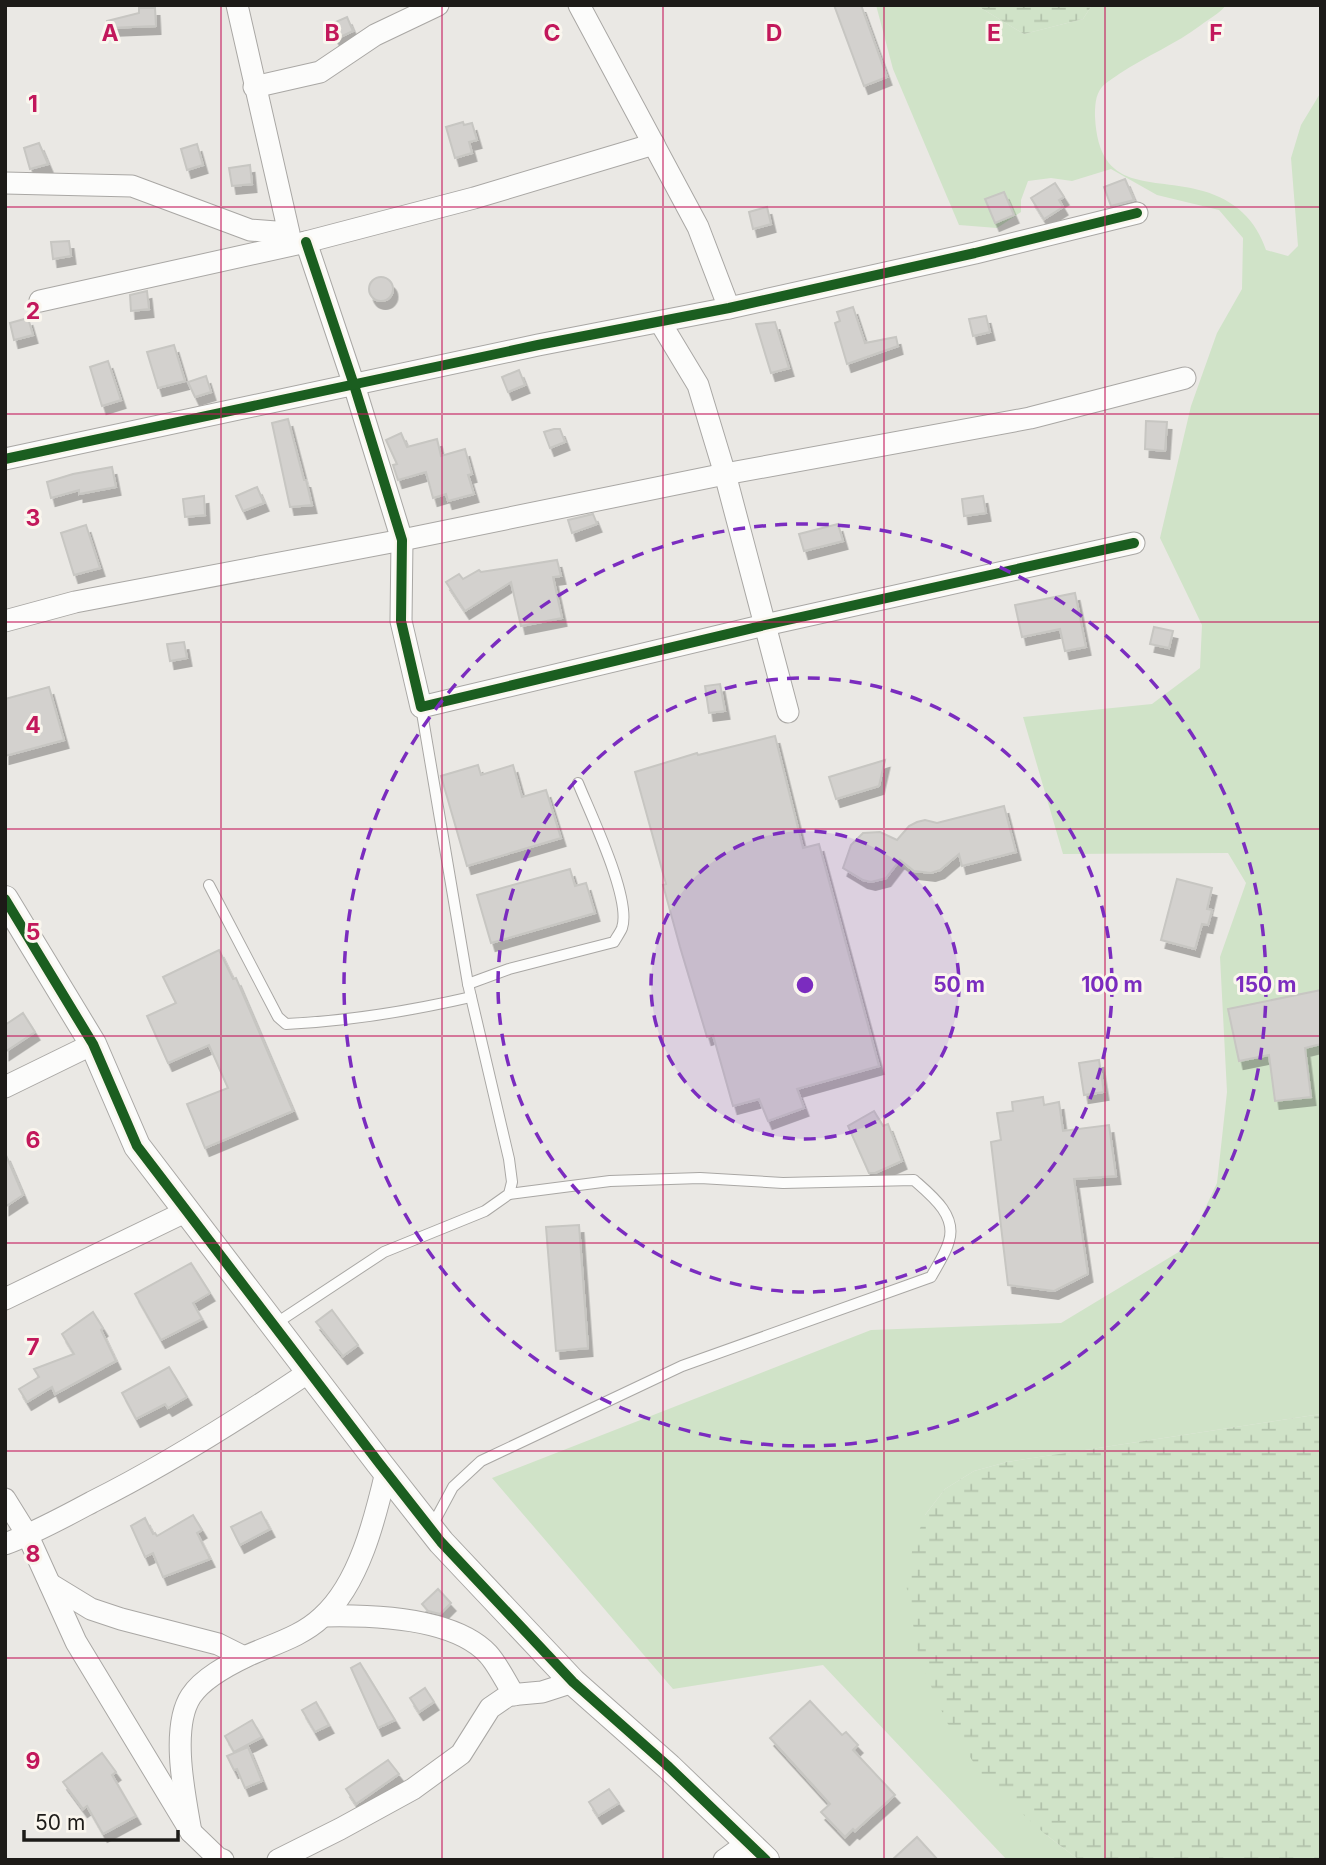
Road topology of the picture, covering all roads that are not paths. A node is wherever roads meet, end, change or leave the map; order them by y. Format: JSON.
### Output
{"nodes":[{"id":1,"x":237,"y":5,"type":"edge"},
{"id":2,"x":438,"y":5,"type":"edge"},
{"id":3,"x":583,"y":6,"type":"edge"},
{"id":4,"x":254,"y":86,"type":"junction"},
{"id":5,"x":654,"y":144,"type":"junction"},
{"id":6,"x":5,"y":183,"type":"edge"},
{"id":7,"x":1138,"y":213,"type":"dead end"},
{"id":8,"x":306,"y":242,"type":"junction"},
{"id":9,"x":40,"y":301,"type":"dead end"},
{"id":10,"x":729,"y":308,"type":"junction"},
{"id":11,"x":660,"y":323,"type":"junction"},
{"id":12,"x":1185,"y":378,"type":"dead end"},
{"id":13,"x":354,"y":385,"type":"junction"},
{"id":14,"x":5,"y":459,"type":"edge"},
{"id":15,"x":726,"y":474,"type":"junction"},
{"id":16,"x":402,"y":540,"type":"junction"},
{"id":17,"x":1134,"y":543,"type":"dead end"},
{"id":18,"x":5,"y":621,"type":"edge"},
{"id":19,"x":765,"y":625,"type":"junction"},
{"id":20,"x":421,"y":707,"type":"junction"},
{"id":21,"x":788,"y":712,"type":"dead end"},
{"id":22,"x":578,"y":783,"type":"dead end"},
{"id":23,"x":209,"y":885,"type":"dead end"},
{"id":24,"x":5,"y":899,"type":"edge"},
{"id":25,"x":468,"y":984,"type":"junction"},
{"id":26,"x":471,"y":997,"type":"junction"},
{"id":27,"x":93,"y":1044,"type":"junction"},
{"id":28,"x":5,"y":1087,"type":"edge"},
{"id":29,"x":509,"y":1194,"type":"junction"},
{"id":30,"x":187,"y":1211,"type":"junction"},
{"id":31,"x":5,"y":1299,"type":"edge"},
{"id":32,"x":275,"y":1324,"type":"junction"},
{"id":33,"x":309,"y":1372,"type":"junction"},
{"id":34,"x":386,"y":1472,"type":"junction"},
{"id":35,"x":5,"y":1499,"type":"edge"},
{"id":36,"x":431,"y":1529,"type":"junction"},
{"id":37,"x":28,"y":1536,"type":"junction"},
{"id":38,"x":5,"y":1544,"type":"edge"},
{"id":39,"x":50,"y":1584,"type":"junction"},
{"id":40,"x":324,"y":1616,"type":"junction"},
{"id":41,"x":244,"y":1657,"type":"junction"},
{"id":42,"x":573,"y":1682,"type":"junction"},
{"id":43,"x":514,"y":1695,"type":"junction"},
{"id":44,"x":191,"y":1832,"type":"junction"},
{"id":45,"x":757,"y":1851,"type":"edge"},
{"id":46,"x":220,"y":1859,"type":"edge"},
{"id":47,"x":278,"y":1860,"type":"edge"},
{"id":48,"x":724,"y":1860,"type":"edge"}],
"edges":[{"from":1,"to":4,"type":"street"},
{"from":2,"to":4,"type":"street"},
{"from":3,"to":5,"type":"street"},
{"from":4,"to":6,"type":"street"},
{"from":5,"to":8,"type":"street"},
{"from":5,"to":10,"type":"street"},
{"from":7,"to":10,"type":"street"},
{"from":8,"to":9,"type":"street"},
{"from":8,"to":13,"type":"street"},
{"from":10,"to":11,"type":"street"},
{"from":11,"to":13,"type":"street"},
{"from":11,"to":15,"type":"street"},
{"from":12,"to":15,"type":"street"},
{"from":13,"to":14,"type":"street"},
{"from":13,"to":16,"type":"street"},
{"from":15,"to":16,"type":"street"},
{"from":15,"to":19,"type":"street"},
{"from":16,"to":18,"type":"street"},
{"from":16,"to":20,"type":"street"},
{"from":17,"to":19,"type":"street"},
{"from":19,"to":20,"type":"street"},
{"from":19,"to":21,"type":"street"},
{"from":20,"to":25,"type":"lane"},
{"from":22,"to":25,"type":"lane"},
{"from":23,"to":26,"type":"lane"},
{"from":24,"to":27,"type":"street"},
{"from":25,"to":26,"type":"lane"},
{"from":26,"to":29,"type":"lane"},
{"from":27,"to":28,"type":"street"},
{"from":27,"to":30,"type":"street"},
{"from":29,"to":32,"type":"lane"},
{"from":29,"to":36,"type":"lane"},
{"from":30,"to":31,"type":"street"},
{"from":30,"to":32,"type":"street"},
{"from":32,"to":33,"type":"street"},
{"from":33,"to":34,"type":"street"},
{"from":33,"to":37,"type":"street"},
{"from":34,"to":36,"type":"street"},
{"from":34,"to":40,"type":"street"},
{"from":35,"to":37,"type":"street"},
{"from":36,"to":42,"type":"street"},
{"from":37,"to":38,"type":"street"},
{"from":37,"to":39,"type":"street"},
{"from":39,"to":41,"type":"street"},
{"from":39,"to":44,"type":"street"},
{"from":40,"to":41,"type":"street"},
{"from":40,"to":43,"type":"street"},
{"from":41,"to":44,"type":"street"},
{"from":42,"to":43,"type":"street"},
{"from":42,"to":45,"type":"street"},
{"from":43,"to":47,"type":"street"},
{"from":44,"to":46,"type":"street"},
{"from":45,"to":48,"type":"street"}]}
